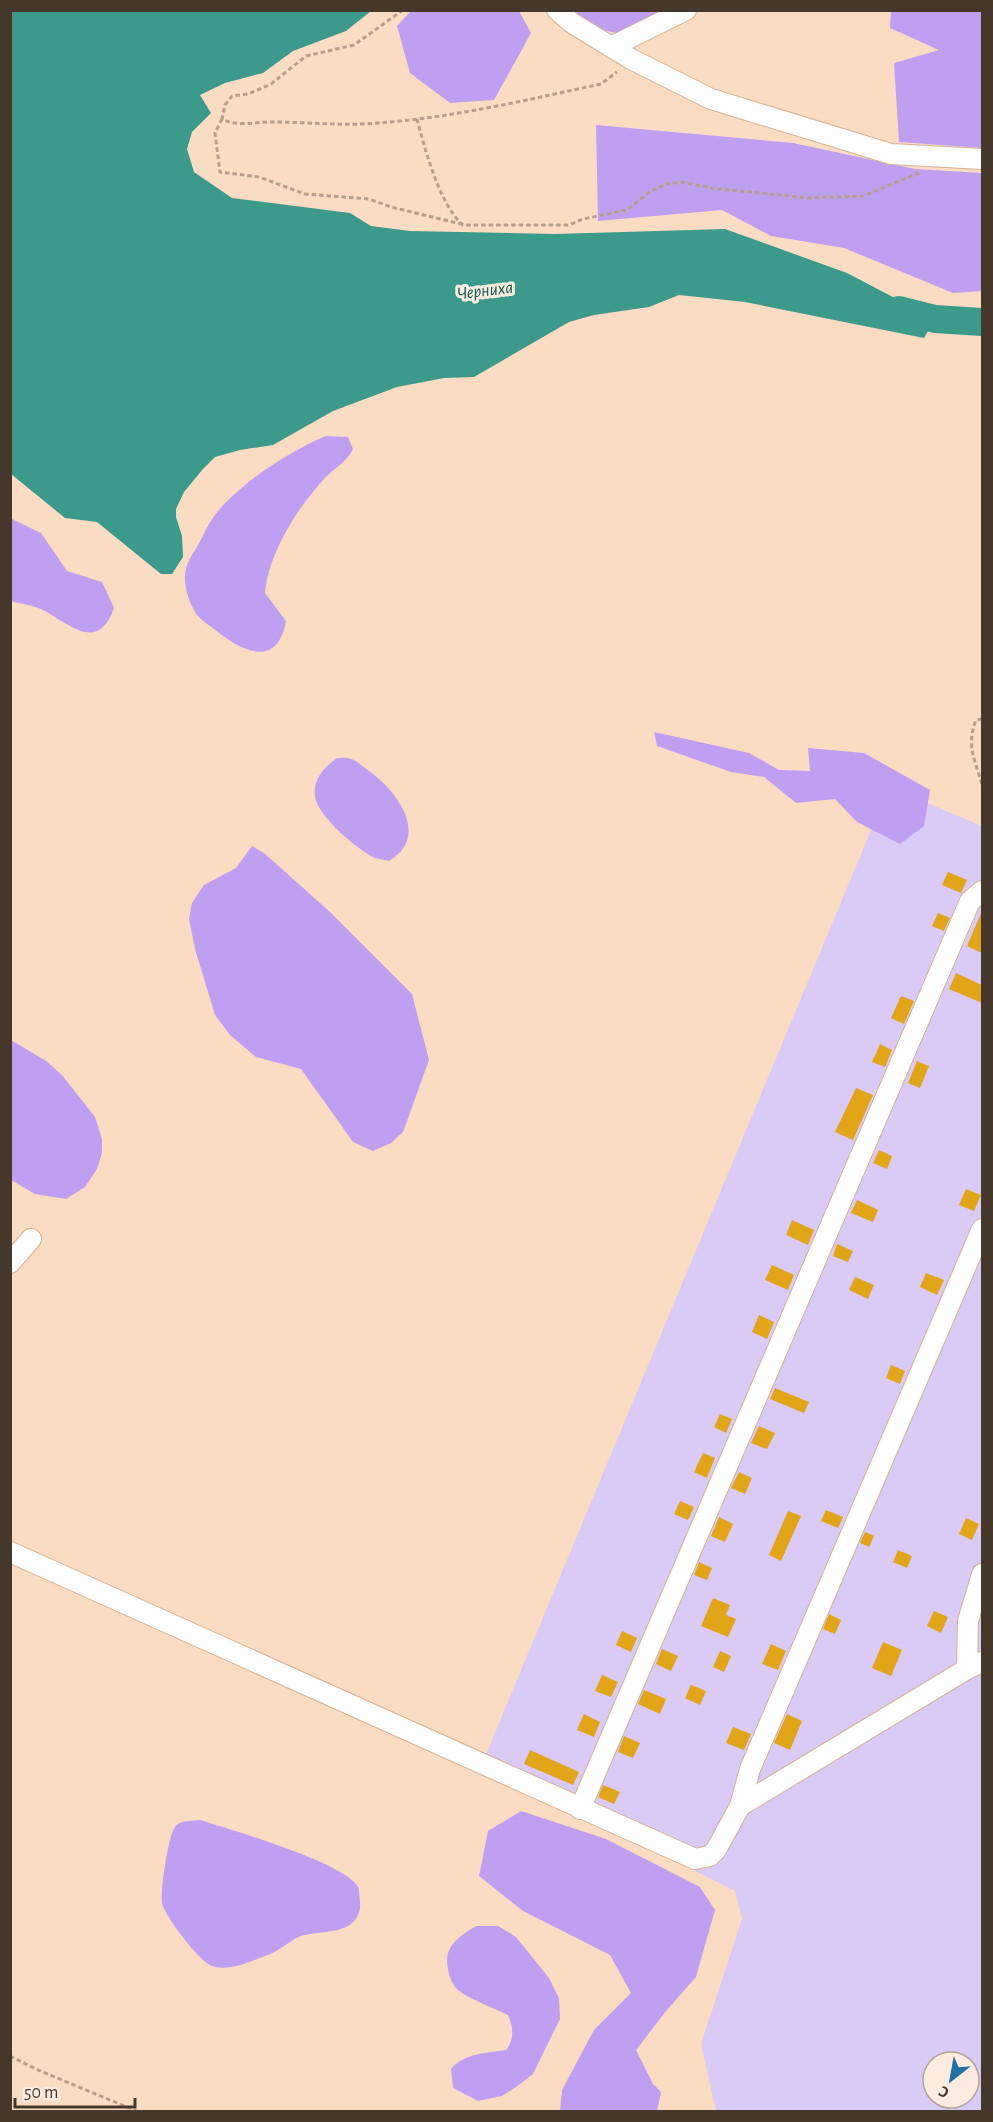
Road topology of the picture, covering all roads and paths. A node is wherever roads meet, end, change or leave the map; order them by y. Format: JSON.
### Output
{"nodes":[{"id":1,"x":403,"y":10,"type":"edge"},
{"id":2,"x":557,"y":10,"type":"edge"},
{"id":3,"x":686,"y":10,"type":"edge"},
{"id":4,"x":611,"y":47,"type":"junction"},
{"id":5,"x":631,"y":59,"type":"junction"},
{"id":6,"x":222,"y":118,"type":"junction"},
{"id":7,"x":417,"y":119,"type":"junction"},
{"id":8,"x":982,"y":159,"type":"edge"},
{"id":9,"x":927,"y":169,"type":"dead end"},
{"id":10,"x":463,"y":225,"type":"junction"},
{"id":11,"x":982,"y":718,"type":"edge"},
{"id":12,"x":982,"y":785,"type":"edge"},
{"id":13,"x":982,"y":891,"type":"edge"},
{"id":14,"x":982,"y":1228,"type":"edge"},
{"id":15,"x":31,"y":1239,"type":"dead end"},
{"id":16,"x":10,"y":1263,"type":"edge"},
{"id":17,"x":10,"y":1552,"type":"edge"},
{"id":18,"x":982,"y":1574,"type":"edge"},
{"id":19,"x":975,"y":1665,"type":"edge"},
{"id":20,"x":740,"y":1806,"type":"junction"},
{"id":21,"x":580,"y":1809,"type":"junction"},
{"id":22,"x":10,"y":2056,"type":"edge"},
{"id":23,"x":139,"y":2112,"type":"edge"}],
"edges":[{"from":1,"to":6,"type":"path"},
{"from":2,"to":4,"type":"street"},
{"from":3,"to":4,"type":"street"},
{"from":4,"to":5,"type":"street"},
{"from":5,"to":7,"type":"path"},
{"from":5,"to":8,"type":"street"},
{"from":6,"to":7,"type":"path"},
{"from":6,"to":10,"type":"path"},
{"from":7,"to":10,"type":"path"},
{"from":9,"to":10,"type":"path"},
{"from":11,"to":12,"type":"path"},
{"from":13,"to":21,"type":"street"},
{"from":14,"to":20,"type":"street"},
{"from":15,"to":16,"type":"street"},
{"from":17,"to":21,"type":"street"},
{"from":18,"to":19,"type":"street"},
{"from":19,"to":20,"type":"street"},
{"from":20,"to":21,"type":"street"},
{"from":22,"to":23,"type":"path"}]}
